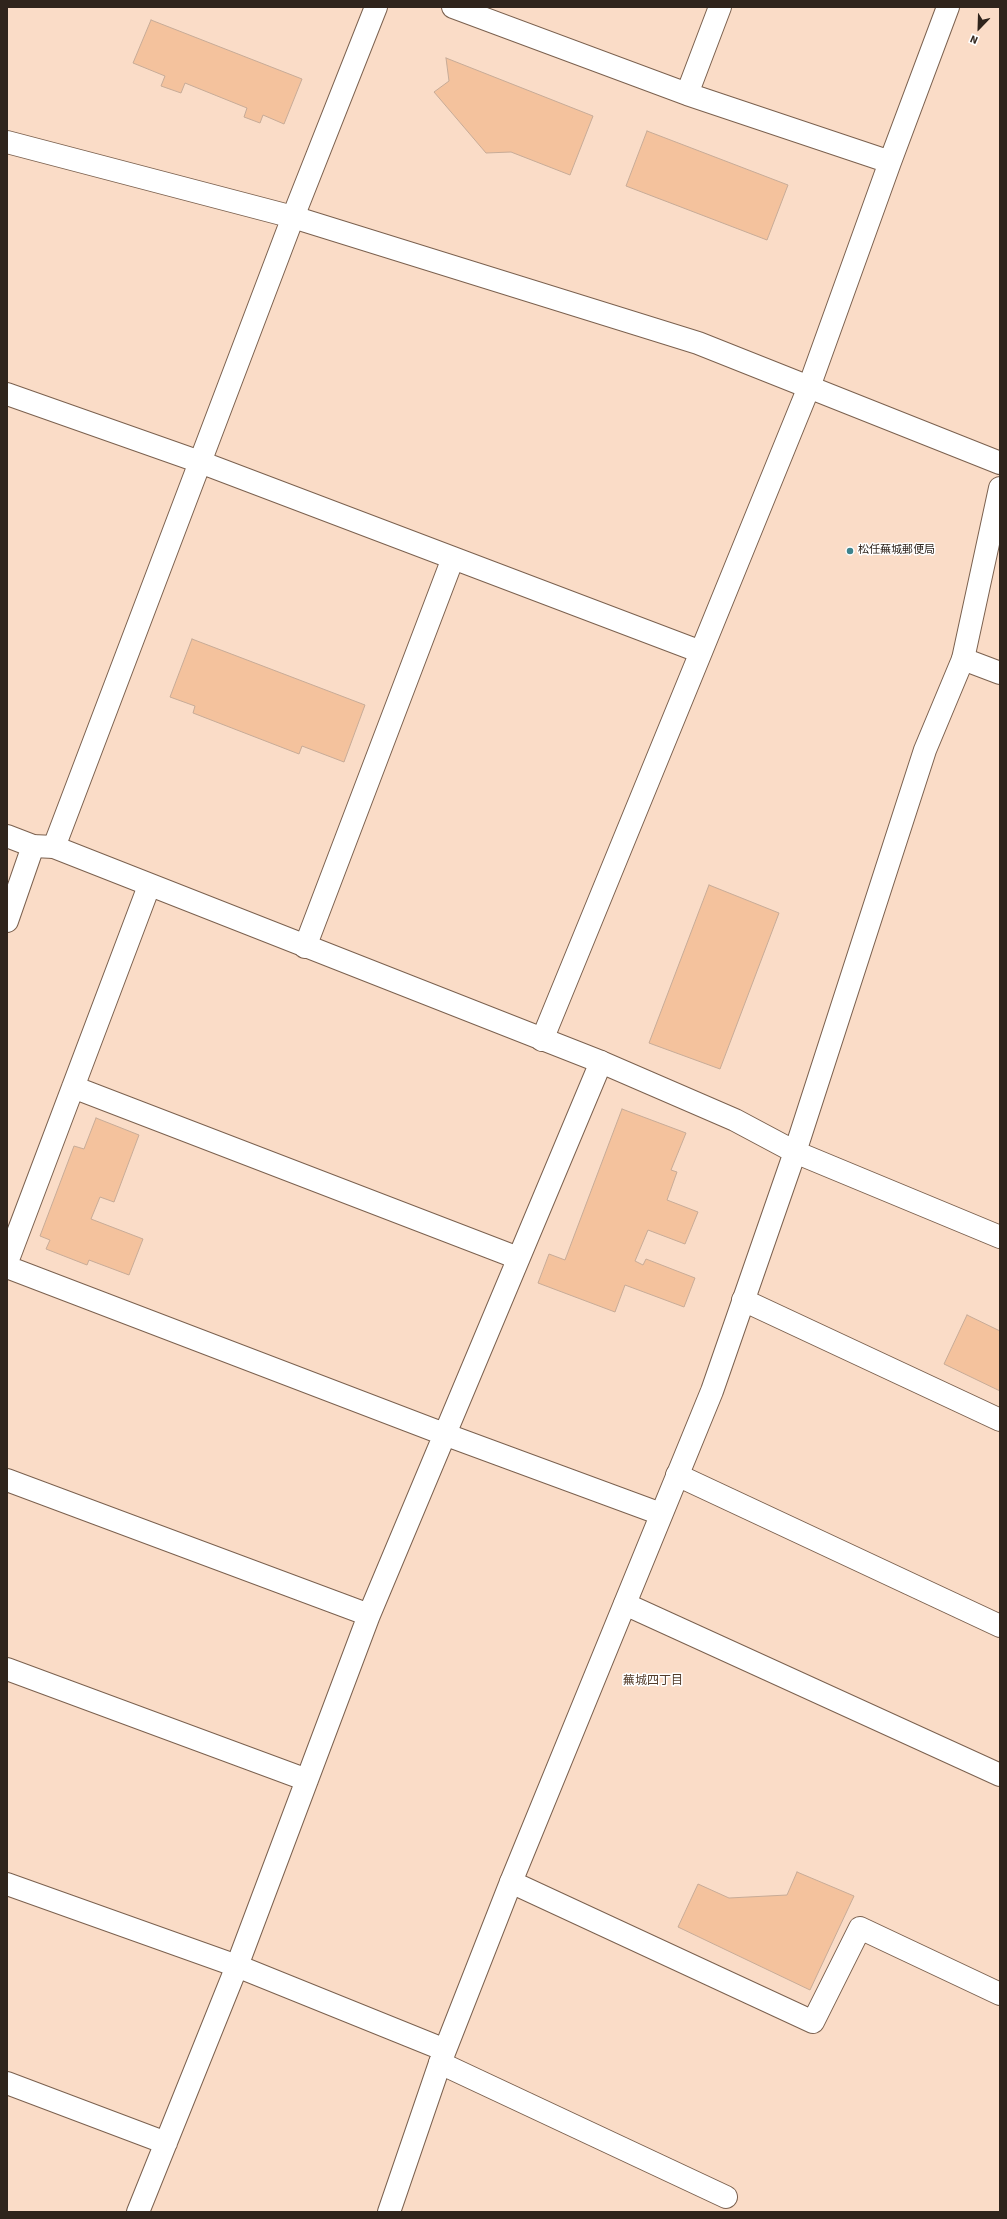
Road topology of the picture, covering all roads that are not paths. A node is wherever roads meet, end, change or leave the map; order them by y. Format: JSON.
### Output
{"nodes":[{"id":1,"x":376,"y":7,"type":"edge"},
{"id":2,"x":453,"y":7,"type":"edge"},
{"id":3,"x":720,"y":7,"type":"edge"},
{"id":4,"x":948,"y":7,"type":"edge"},
{"id":5,"x":484,"y":12,"type":"edge"},
{"id":6,"x":687,"y":94,"type":"junction"},
{"id":7,"x":7,"y":142,"type":"edge"},
{"id":8,"x":890,"y":162,"type":"junction"},
{"id":9,"x":293,"y":217,"type":"junction"},
{"id":10,"x":809,"y":387,"type":"junction"},
{"id":11,"x":7,"y":394,"type":"edge"},
{"id":12,"x":200,"y":462,"type":"junction"},
{"id":13,"x":1000,"y":463,"type":"edge"},
{"id":14,"x":1000,"y":488,"type":"edge"},
{"id":15,"x":453,"y":558,"type":"junction"},
{"id":16,"x":701,"y":652,"type":"junction"},
{"id":17,"x":963,"y":659,"type":"junction"},
{"id":18,"x":1000,"y":673,"type":"edge"},
{"id":19,"x":7,"y":836,"type":"edge"},
{"id":20,"x":43,"y":847,"type":"junction"},
{"id":21,"x":149,"y":886,"type":"junction"},
{"id":22,"x":7,"y":921,"type":"edge"},
{"id":23,"x":305,"y":947,"type":"junction"},
{"id":24,"x":542,"y":1040,"type":"junction"},
{"id":25,"x":601,"y":1062,"type":"junction"},
{"id":26,"x":72,"y":1087,"type":"junction"},
{"id":27,"x":795,"y":1152,"type":"junction"},
{"id":28,"x":999,"y":1234,"type":"edge"},
{"id":29,"x":518,"y":1258,"type":"junction"},
{"id":30,"x":7,"y":1262,"type":"edge"},
{"id":31,"x":7,"y":1267,"type":"edge"},
{"id":32,"x":743,"y":1300,"type":"junction"},
{"id":33,"x":1000,"y":1420,"type":"edge"},
{"id":34,"x":444,"y":1434,"type":"junction"},
{"id":35,"x":677,"y":1475,"type":"junction"},
{"id":36,"x":7,"y":1480,"type":"edge"},
{"id":37,"x":661,"y":1514,"type":"junction"},
{"id":38,"x":625,"y":1604,"type":"junction"},
{"id":39,"x":369,"y":1615,"type":"junction"},
{"id":40,"x":1000,"y":1626,"type":"edge"},
{"id":41,"x":7,"y":1668,"type":"edge"},
{"id":42,"x":1000,"y":1775,"type":"edge"},
{"id":43,"x":307,"y":1780,"type":"junction"},
{"id":44,"x":511,"y":1882,"type":"junction"},
{"id":45,"x":7,"y":1884,"type":"edge"},
{"id":46,"x":237,"y":1966,"type":"junction"},
{"id":47,"x":1000,"y":1994,"type":"edge"},
{"id":48,"x":443,"y":2057,"type":"junction"},
{"id":49,"x":7,"y":2083,"type":"edge"},
{"id":50,"x":166,"y":2143,"type":"junction"},
{"id":51,"x":726,"y":2197,"type":"dead end"},
{"id":52,"x":138,"y":2212,"type":"edge"},
{"id":53,"x":389,"y":2212,"type":"edge"}],
"edges":[{"from":1,"to":9,"type":"street"},
{"from":2,"to":5,"type":"street"},
{"from":3,"to":6,"type":"street"},
{"from":4,"to":8,"type":"street"},
{"from":5,"to":6,"type":"street"},
{"from":6,"to":8,"type":"street"},
{"from":7,"to":9,"type":"street"},
{"from":8,"to":10,"type":"street"},
{"from":9,"to":10,"type":"street"},
{"from":9,"to":12,"type":"street"},
{"from":10,"to":13,"type":"street"},
{"from":10,"to":16,"type":"street"},
{"from":11,"to":12,"type":"street"},
{"from":12,"to":15,"type":"street"},
{"from":12,"to":20,"type":"street"},
{"from":14,"to":17,"type":"street"},
{"from":15,"to":16,"type":"street"},
{"from":15,"to":23,"type":"street"},
{"from":16,"to":24,"type":"street"},
{"from":17,"to":18,"type":"street"},
{"from":17,"to":27,"type":"street"},
{"from":19,"to":20,"type":"street"},
{"from":20,"to":21,"type":"street"},
{"from":20,"to":22,"type":"street"},
{"from":21,"to":23,"type":"street"},
{"from":21,"to":26,"type":"street"},
{"from":23,"to":24,"type":"street"},
{"from":24,"to":25,"type":"street"},
{"from":25,"to":27,"type":"street"},
{"from":25,"to":29,"type":"street"},
{"from":26,"to":29,"type":"street"},
{"from":26,"to":30,"type":"street"},
{"from":27,"to":28,"type":"street"},
{"from":27,"to":32,"type":"street"},
{"from":29,"to":34,"type":"street"},
{"from":31,"to":34,"type":"street"},
{"from":32,"to":33,"type":"street"},
{"from":32,"to":35,"type":"street"},
{"from":34,"to":37,"type":"street"},
{"from":34,"to":39,"type":"street"},
{"from":35,"to":37,"type":"street"},
{"from":35,"to":40,"type":"street"},
{"from":36,"to":39,"type":"street"},
{"from":37,"to":38,"type":"street"},
{"from":38,"to":42,"type":"street"},
{"from":38,"to":44,"type":"street"},
{"from":39,"to":43,"type":"street"},
{"from":41,"to":43,"type":"street"},
{"from":43,"to":46,"type":"street"},
{"from":44,"to":47,"type":"street"},
{"from":44,"to":48,"type":"street"},
{"from":45,"to":46,"type":"street"},
{"from":46,"to":48,"type":"street"},
{"from":46,"to":50,"type":"street"},
{"from":48,"to":51,"type":"street"},
{"from":48,"to":53,"type":"street"},
{"from":49,"to":50,"type":"street"},
{"from":50,"to":52,"type":"street"}]}
